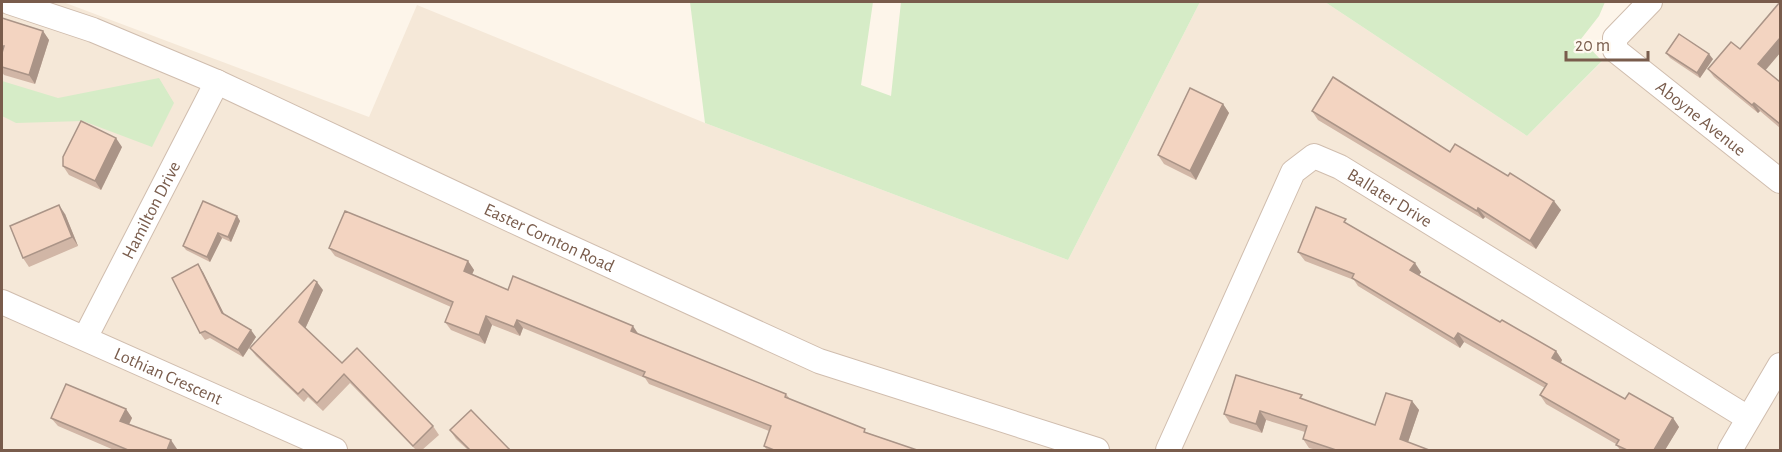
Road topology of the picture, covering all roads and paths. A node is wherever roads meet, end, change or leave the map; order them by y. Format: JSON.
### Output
{"nodes":[{"id":1,"x":9,"y":2,"type":"edge"},
{"id":2,"x":1650,"y":2,"type":"edge"},
{"id":3,"x":217,"y":82,"type":"junction"},
{"id":4,"x":1780,"y":181,"type":"edge"},
{"id":5,"x":2,"y":302,"type":"edge"},
{"id":6,"x":86,"y":338,"type":"junction"},
{"id":7,"x":1780,"y":365,"type":"edge"},
{"id":8,"x":1748,"y":417,"type":"junction"},
{"id":9,"x":335,"y":450,"type":"edge"},
{"id":10,"x":1097,"y":450,"type":"edge"},
{"id":11,"x":1167,"y":450,"type":"edge"},
{"id":12,"x":1730,"y":450,"type":"edge"}],
"edges":[{"from":1,"to":3,"type":"street","name":"Easter Cornton Road"},
{"from":2,"to":4,"type":"street","name":"Aboyne Avenue"},
{"from":3,"to":6,"type":"street","name":"Hamilton Drive"},
{"from":3,"to":10,"type":"street","name":"Easter Cornton Road"},
{"from":5,"to":6,"type":"street","name":"Lothian Crescent"},
{"from":6,"to":9,"type":"street","name":"Lothian Crescent"},
{"from":7,"to":8,"type":"street"},
{"from":8,"to":11,"type":"street","name":"Ballater Drive"},
{"from":8,"to":12,"type":"street"}]}
